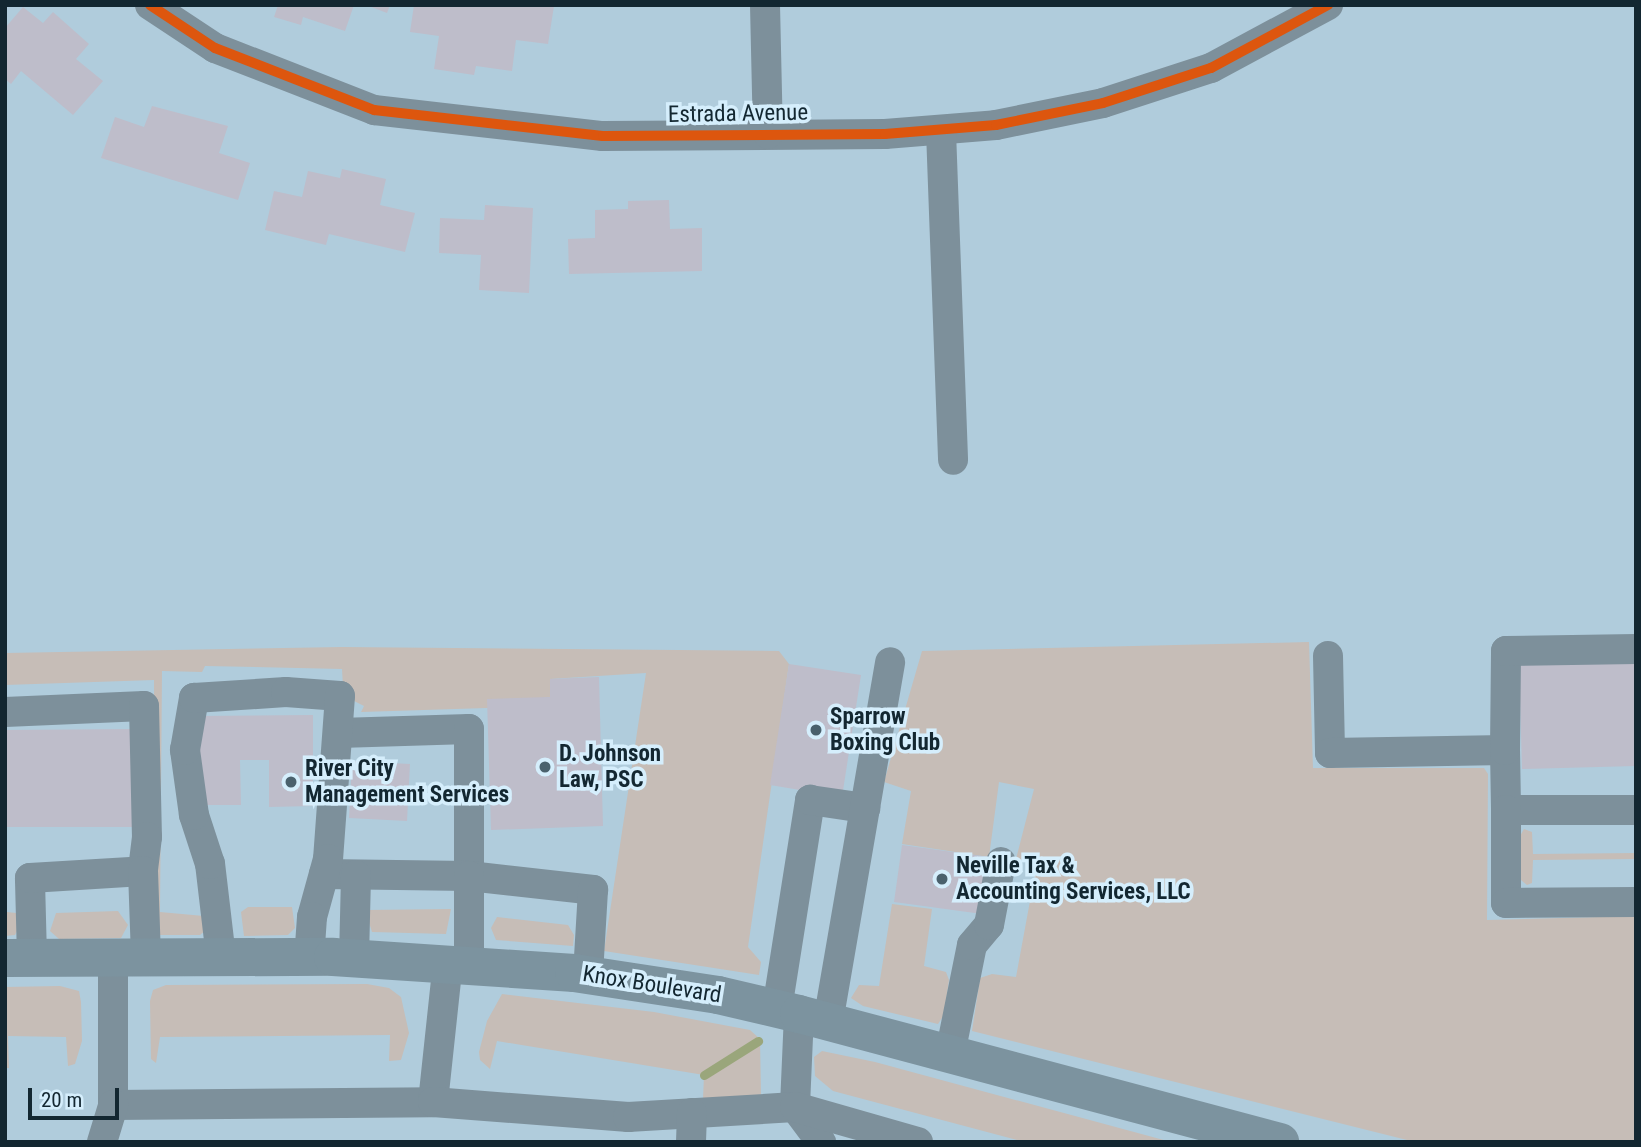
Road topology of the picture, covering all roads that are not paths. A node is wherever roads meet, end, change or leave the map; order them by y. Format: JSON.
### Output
{"nodes":[{"id":1,"x":150,"y":5,"type":"edge"},
{"id":2,"x":765,"y":5,"type":"edge"},
{"id":3,"x":1328,"y":5,"type":"edge"},
{"id":4,"x":940,"y":131,"type":"junction"},
{"id":5,"x":768,"y":134,"type":"junction"},
{"id":6,"x":953,"y":460,"type":"dead end"},
{"id":7,"x":1636,"y":649,"type":"edge"},
{"id":8,"x":1328,"y":656,"type":"dead end"},
{"id":9,"x":890,"y":662,"type":"dead end"},
{"id":10,"x":5,"y":712,"type":"edge"},
{"id":11,"x":339,"y":733,"type":"junction"},
{"id":12,"x":1505,"y":750,"type":"junction"},
{"id":13,"x":865,"y":808,"type":"junction"},
{"id":14,"x":1506,"y":810,"type":"junction"},
{"id":15,"x":1636,"y":810,"type":"edge"},
{"id":16,"x":1001,"y":862,"type":"dead end"},
{"id":17,"x":143,"y":871,"type":"junction"},
{"id":18,"x":324,"y":874,"type":"junction"},
{"id":19,"x":356,"y":875,"type":"junction"},
{"id":20,"x":469,"y":876,"type":"junction"},
{"id":21,"x":1636,"y":902,"type":"edge"},
{"id":22,"x":309,"y":956,"type":"junction"},
{"id":23,"x":130,"y":957,"type":"junction"},
{"id":24,"x":221,"y":957,"type":"junction"},
{"id":25,"x":354,"y":957,"type":"junction"},
{"id":26,"x":19,"y":958,"type":"edge"},
{"id":27,"x":459,"y":962,"type":"junction"},
{"id":28,"x":588,"y":975,"type":"junction"},
{"id":29,"x":801,"y":1015,"type":"junction"},
{"id":30,"x":950,"y":1055,"type":"junction"},
{"id":31,"x":433,"y":1102,"type":"junction"},
{"id":32,"x":113,"y":1105,"type":"junction"},
{"id":33,"x":795,"y":1107,"type":"junction"},
{"id":34,"x":691,"y":1127,"type":"edge"},
{"id":35,"x":102,"y":1142,"type":"edge"},
{"id":36,"x":821,"y":1142,"type":"edge"},
{"id":37,"x":918,"y":1142,"type":"edge"},
{"id":38,"x":1280,"y":1142,"type":"edge"}],
"edges":[{"from":1,"to":5,"type":"street","name":"Estrada Avenue"},
{"from":2,"to":5,"type":"street"},
{"from":3,"to":4,"type":"street","name":"Estrada Avenue"},
{"from":4,"to":5,"type":"street","name":"Estrada Avenue"},
{"from":4,"to":6,"type":"street"},
{"from":7,"to":12,"type":"street"},
{"from":8,"to":12,"type":"street"},
{"from":9,"to":13,"type":"street"},
{"from":10,"to":17,"type":"street"},
{"from":11,"to":18,"type":"street"},
{"from":11,"to":20,"type":"street"},
{"from":11,"to":24,"type":"street"},
{"from":12,"to":14,"type":"street"},
{"from":13,"to":29,"type":"street"},
{"from":13,"to":29,"type":"street"},
{"from":14,"to":15,"type":"street"},
{"from":14,"to":21,"type":"street"},
{"from":16,"to":30,"type":"street"},
{"from":17,"to":23,"type":"street"},
{"from":17,"to":26,"type":"street"},
{"from":18,"to":19,"type":"street"},
{"from":18,"to":22,"type":"street"},
{"from":19,"to":20,"type":"street"},
{"from":19,"to":25,"type":"street"},
{"from":20,"to":27,"type":"street"},
{"from":20,"to":28,"type":"street"},
{"from":22,"to":24,"type":"main road","name":"Knox Boulevard"},
{"from":22,"to":25,"type":"main road","name":"Knox Boulevard"},
{"from":23,"to":24,"type":"main road","name":"Knox Boulevard"},
{"from":23,"to":26,"type":"main road","name":"Knox Boulevard"},
{"from":23,"to":32,"type":"street"},
{"from":25,"to":27,"type":"main road","name":"Knox Boulevard"},
{"from":27,"to":28,"type":"main road","name":"Knox Boulevard"},
{"from":27,"to":31,"type":"street"},
{"from":28,"to":29,"type":"main road","name":"Knox Boulevard"},
{"from":29,"to":30,"type":"main road","name":"Knox Boulevard"},
{"from":29,"to":33,"type":"street"},
{"from":30,"to":38,"type":"main road","name":"Knox Boulevard"},
{"from":31,"to":32,"type":"street"},
{"from":31,"to":34,"type":"street"},
{"from":32,"to":35,"type":"street"},
{"from":33,"to":34,"type":"street"},
{"from":33,"to":36,"type":"street"},
{"from":33,"to":37,"type":"street"}]}
